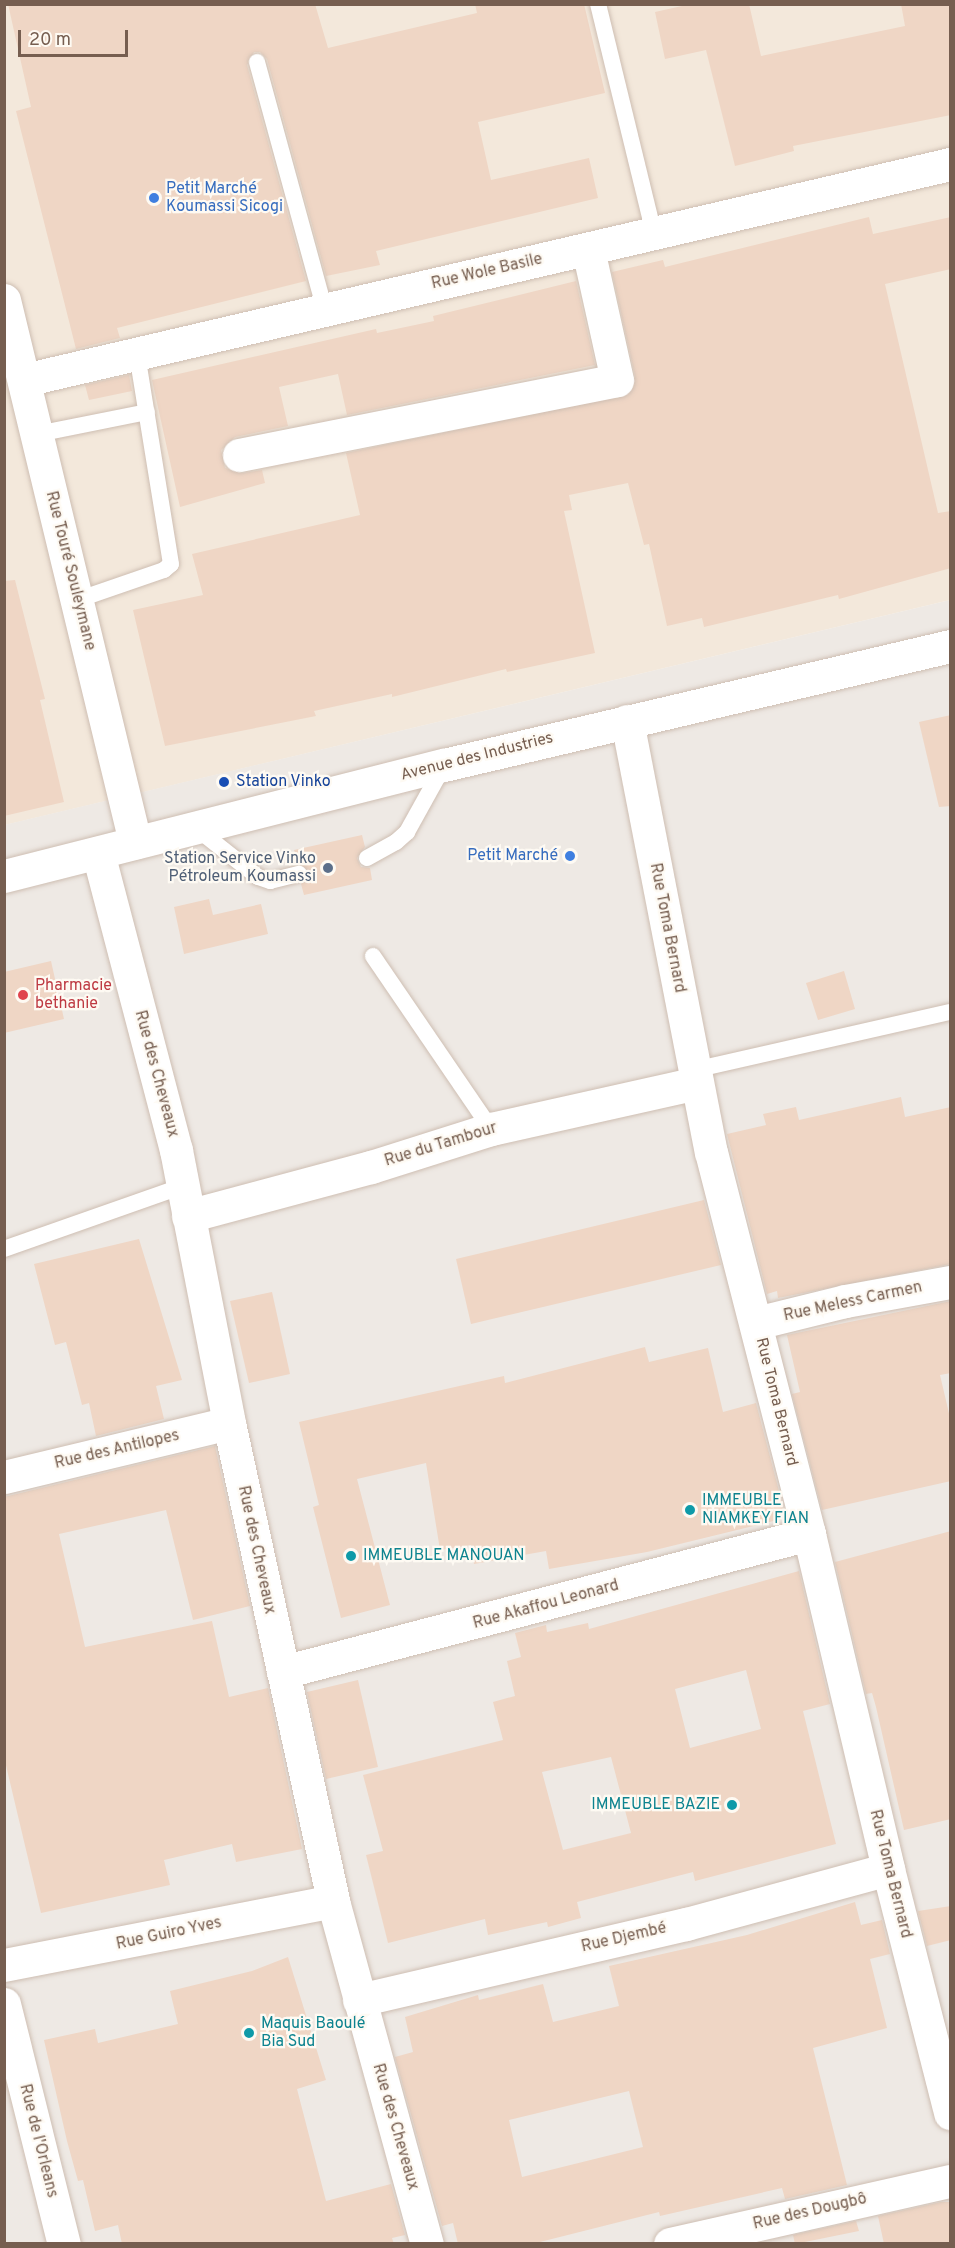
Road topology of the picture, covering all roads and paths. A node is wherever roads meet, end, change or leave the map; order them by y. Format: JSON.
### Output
{"nodes":[{"id":1,"x":598,"y":4,"type":"edge"},
{"id":2,"x":257,"y":62,"type":"dead end"},
{"id":3,"x":951,"y":164,"type":"edge"},
{"id":4,"x":654,"y":233,"type":"junction"},
{"id":5,"x":588,"y":249,"type":"junction"},
{"id":6,"x":4,"y":300,"type":"edge"},
{"id":7,"x":325,"y":310,"type":"junction"},
{"id":8,"x":137,"y":354,"type":"junction"},
{"id":9,"x":24,"y":380,"type":"junction"},
{"id":10,"x":147,"y":412,"type":"junction"},
{"id":11,"x":37,"y":434,"type":"junction"},
{"id":12,"x":239,"y":455,"type":"dead end"},
{"id":13,"x":77,"y":600,"type":"junction"},
{"id":14,"x":951,"y":646,"type":"edge"},
{"id":15,"x":627,"y":721,"type":"junction"},
{"id":16,"x":444,"y":765,"type":"junction"},
{"id":17,"x":196,"y":828,"type":"junction"},
{"id":18,"x":135,"y":842,"type":"junction"},
{"id":19,"x":98,"y":853,"type":"junction"},
{"id":20,"x":367,"y":858,"type":"dead end"},
{"id":21,"x":299,"y":874,"type":"dead end"},
{"id":22,"x":4,"y":876,"type":"edge"},
{"id":23,"x":373,"y":956,"type":"dead end"},
{"id":24,"x":951,"y":1012,"type":"edge"},
{"id":25,"x":695,"y":1076,"type":"junction"},
{"id":26,"x":491,"y":1129,"type":"junction"},
{"id":27,"x":186,"y":1201,"type":"junction"},
{"id":28,"x":4,"y":1249,"type":"edge"},
{"id":29,"x":951,"y":1282,"type":"edge"},
{"id":30,"x":756,"y":1323,"type":"junction"},
{"id":31,"x":229,"y":1423,"type":"junction"},
{"id":32,"x":4,"y":1477,"type":"edge"},
{"id":33,"x":809,"y":1534,"type":"junction"},
{"id":34,"x":283,"y":1672,"type":"junction"},
{"id":35,"x":888,"y":1869,"type":"junction"},
{"id":36,"x":333,"y":1901,"type":"junction"},
{"id":37,"x":4,"y":1965,"type":"edge"},
{"id":38,"x":359,"y":2000,"type":"junction"},
{"id":39,"x":4,"y":2004,"type":"edge"},
{"id":40,"x":951,"y":2113,"type":"edge"},
{"id":41,"x":951,"y":2181,"type":"edge"},
{"id":42,"x":64,"y":2244,"type":"edge"},
{"id":43,"x":427,"y":2244,"type":"edge"},
{"id":44,"x":670,"y":2244,"type":"edge"}],
"edges":[{"from":1,"to":4,"type":"lane"},
{"from":2,"to":7,"type":"lane"},
{"from":3,"to":4,"type":"street","name":"Rue Wole Basile"},
{"from":4,"to":5,"type":"street","name":"Rue Wole Basile"},
{"from":5,"to":7,"type":"street","name":"Rue Wole Basile"},
{"from":5,"to":12,"type":"street"},
{"from":6,"to":9,"type":"street","name":"Rue Touré Souleymane"},
{"from":7,"to":8,"type":"street","name":"Rue Wole Basile"},
{"from":8,"to":9,"type":"street","name":"Rue Wole Basile"},
{"from":8,"to":10,"type":"lane"},
{"from":9,"to":11,"type":"street","name":"Rue Touré Souleymane"},
{"from":10,"to":11,"type":"lane"},
{"from":10,"to":13,"type":"lane"},
{"from":11,"to":13,"type":"street","name":"Rue Touré Souleymane"},
{"from":13,"to":18,"type":"street","name":"Rue Touré Souleymane"},
{"from":14,"to":15,"type":"street","name":"Avenue des Industries"},
{"from":15,"to":16,"type":"street","name":"Avenue des Industries"},
{"from":15,"to":25,"type":"street","name":"Rue Toma Bernard"},
{"from":16,"to":17,"type":"street","name":"Avenue des Industries"},
{"from":16,"to":20,"type":"lane"},
{"from":17,"to":18,"type":"street","name":"Avenue des Industries"},
{"from":17,"to":21,"type":"lane"},
{"from":18,"to":19,"type":"street","name":"Avenue des Industries"},
{"from":19,"to":22,"type":"street","name":"Avenue des Industries"},
{"from":19,"to":27,"type":"street","name":"Rue des Cheveaux"},
{"from":23,"to":26,"type":"lane"},
{"from":24,"to":25,"type":"lane"},
{"from":25,"to":26,"type":"street","name":"Rue du Tambour"},
{"from":25,"to":30,"type":"street","name":"Rue Toma Bernard"},
{"from":26,"to":27,"type":"street","name":"Rue du Tambour"},
{"from":27,"to":28,"type":"lane"},
{"from":27,"to":31,"type":"street","name":"Rue des Cheveaux"},
{"from":29,"to":30,"type":"street","name":"Rue Meless Carmen"},
{"from":30,"to":33,"type":"street","name":"Rue Toma Bernard"},
{"from":31,"to":32,"type":"street","name":"Rue des Antilopes"},
{"from":31,"to":34,"type":"street","name":"Rue des Cheveaux"},
{"from":33,"to":34,"type":"street","name":"Rue Akaffou Leonard"},
{"from":33,"to":35,"type":"street","name":"Rue Toma Bernard"},
{"from":34,"to":36,"type":"street","name":"Rue des Cheveaux"},
{"from":35,"to":38,"type":"street","name":"Rue Djembé"},
{"from":35,"to":40,"type":"street","name":"Rue Toma Bernard"},
{"from":36,"to":37,"type":"street","name":"Rue Guiro Yves"},
{"from":36,"to":38,"type":"street","name":"Rue des Cheveaux"},
{"from":38,"to":43,"type":"street","name":"Rue des Cheveaux"},
{"from":39,"to":42,"type":"street","name":"Rue de l'Orleans"},
{"from":41,"to":44,"type":"street","name":"Rue des Dougbô"}]}
